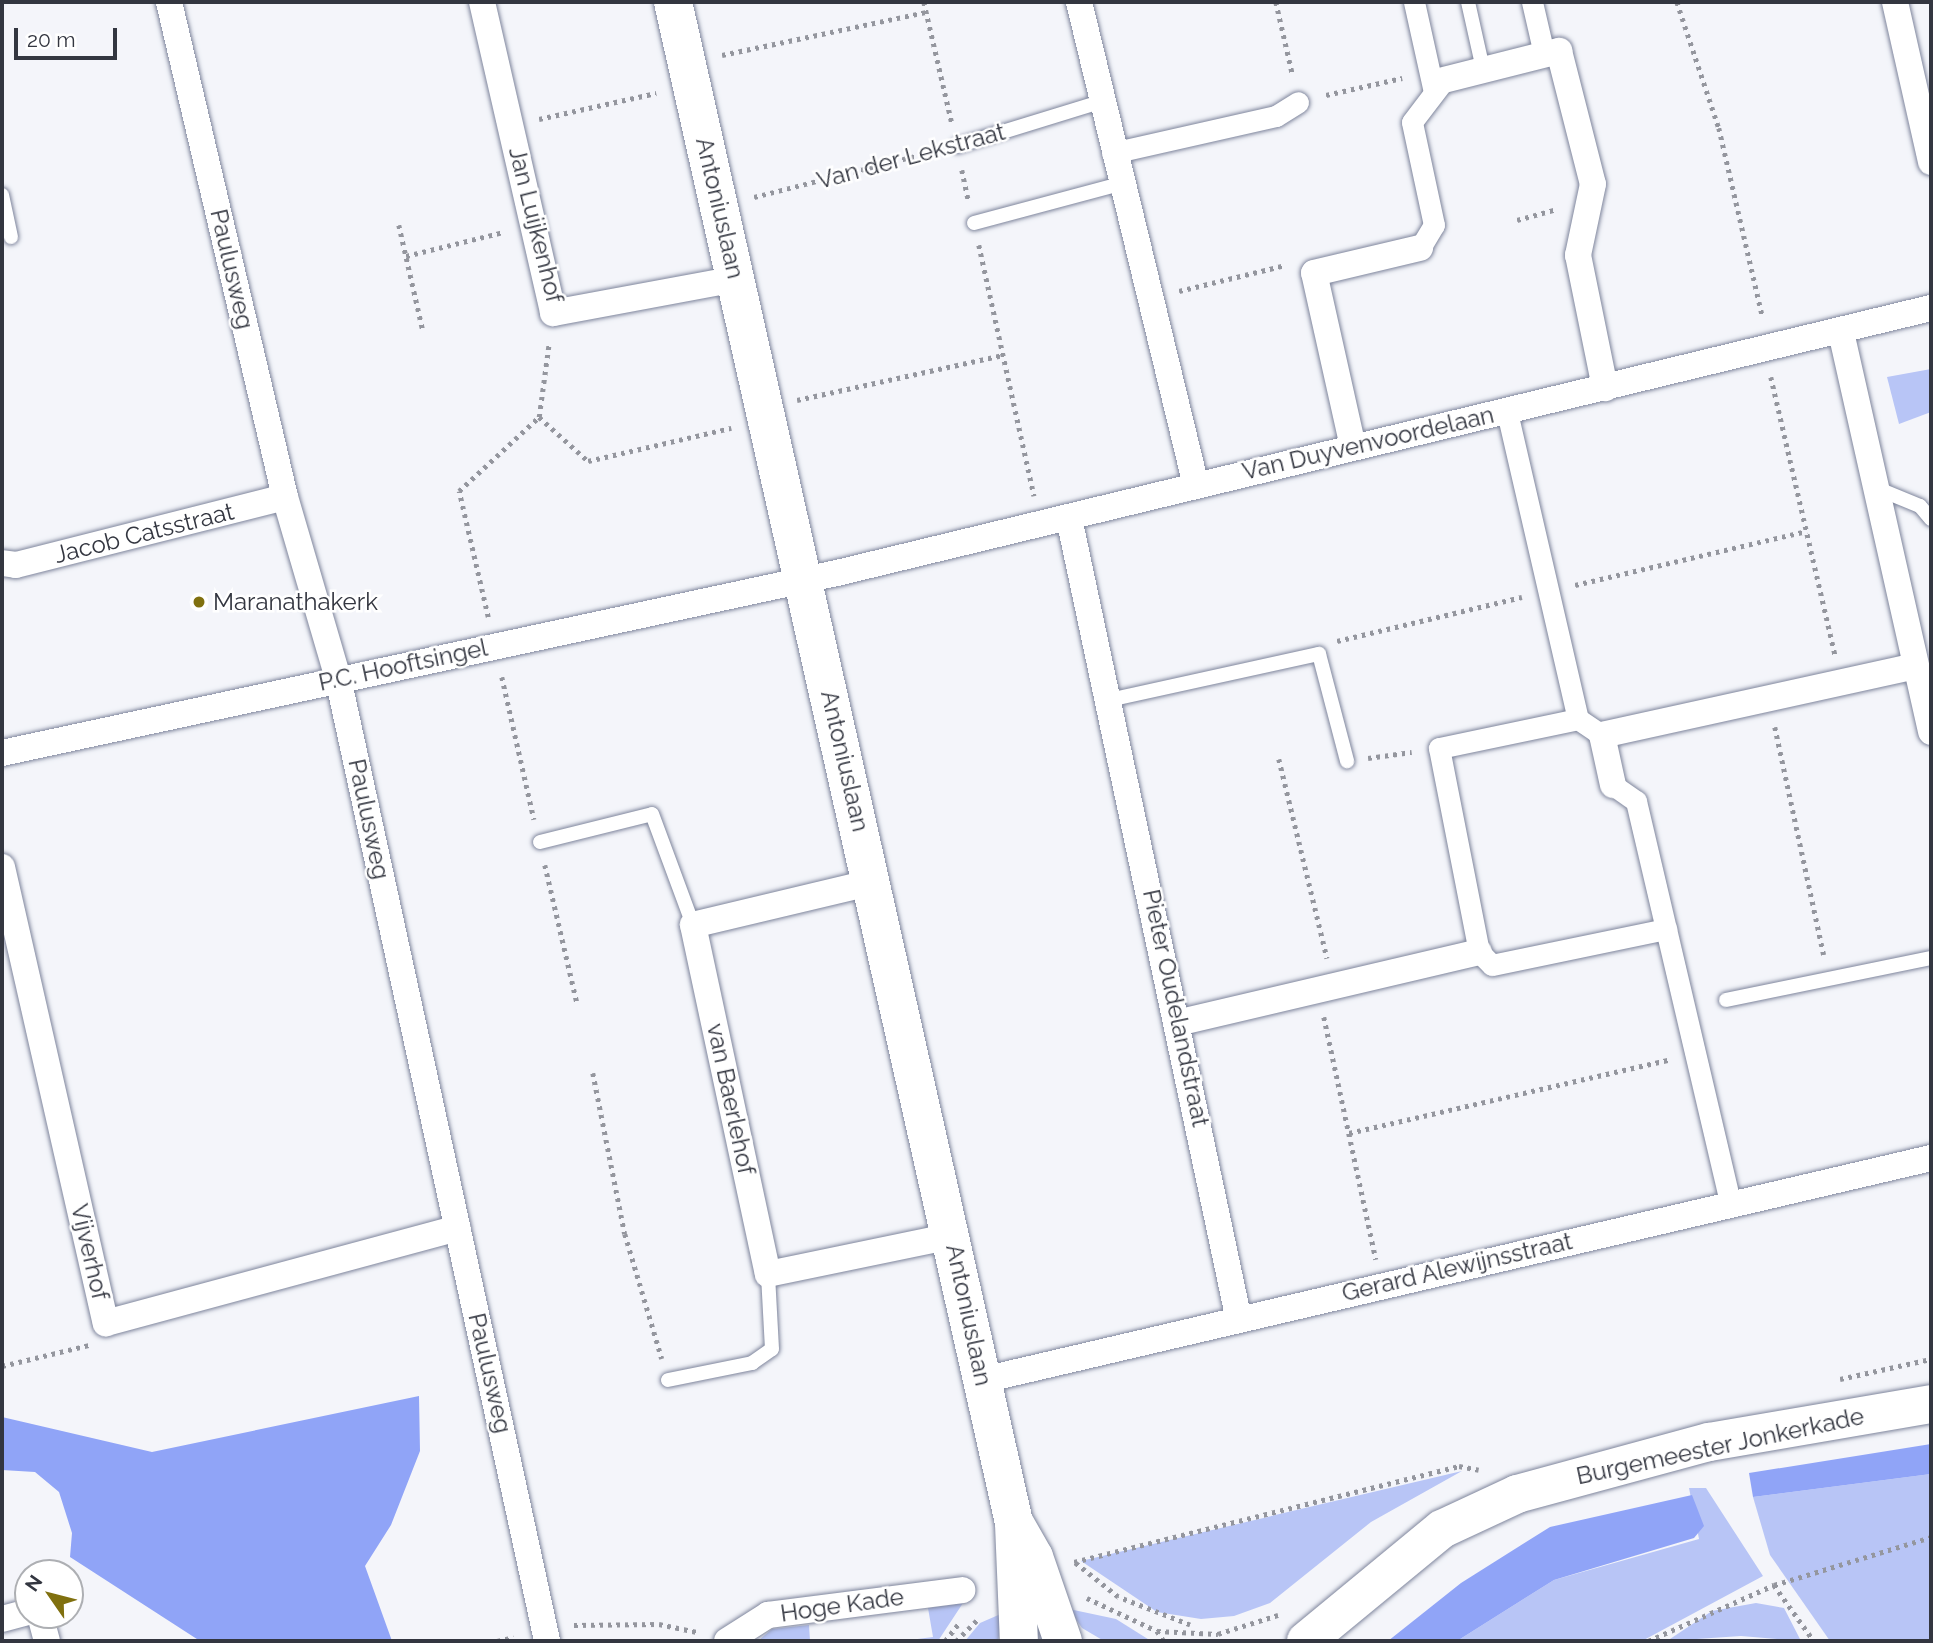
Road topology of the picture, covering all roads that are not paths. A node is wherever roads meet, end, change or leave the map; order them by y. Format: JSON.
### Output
{"nodes":[{"id":1,"x":169,"y":2,"type":"edge"},
{"id":2,"x":482,"y":2,"type":"edge"},
{"id":3,"x":673,"y":2,"type":"edge"},
{"id":4,"x":1079,"y":2,"type":"edge"},
{"id":5,"x":1414,"y":2,"type":"edge"},
{"id":6,"x":1468,"y":2,"type":"edge"},
{"id":7,"x":1532,"y":2,"type":"edge"},
{"id":8,"x":1895,"y":2,"type":"edge"},
{"id":9,"x":1544,"y":54,"type":"junction"},
{"id":10,"x":1483,"y":69,"type":"junction"},
{"id":11,"x":1436,"y":90,"type":"junction"},
{"id":12,"x":1100,"y":102,"type":"junction"},
{"id":13,"x":1298,"y":102,"type":"road end"},
{"id":14,"x":957,"y":146,"type":"road end"},
{"id":15,"x":1112,"y":153,"type":"junction"},
{"id":16,"x":1931,"y":162,"type":"edge"},
{"id":17,"x":1120,"y":184,"type":"junction"},
{"id":18,"x":2,"y":195,"type":"edge"},
{"id":19,"x":974,"y":223,"type":"road end"},
{"id":20,"x":11,"y":237,"type":"dead end"},
{"id":21,"x":1420,"y":248,"type":"joint"},
{"id":22,"x":737,"y":279,"type":"junction"},
{"id":23,"x":1931,"y":308,"type":"edge"},
{"id":24,"x":1841,"y":332,"type":"junction"},
{"id":25,"x":1605,"y":388,"type":"junction"},
{"id":26,"x":1507,"y":412,"type":"junction"},
{"id":27,"x":1353,"y":447,"type":"junction"},
{"id":28,"x":1195,"y":481,"type":"junction"},
{"id":29,"x":1881,"y":490,"type":"junction"},
{"id":30,"x":285,"y":497,"type":"junction"},
{"id":31,"x":1069,"y":518,"type":"junction"},
{"id":32,"x":1931,"y":519,"type":"edge"},
{"id":33,"x":2,"y":563,"type":"edge"},
{"id":34,"x":804,"y":580,"type":"junction"},
{"id":35,"x":1923,"y":664,"type":"edge"},
{"id":36,"x":338,"y":678,"type":"junction"},
{"id":37,"x":1109,"y":700,"type":"junction"},
{"id":38,"x":1578,"y":719,"type":"junction"},
{"id":39,"x":1931,"y":732,"type":"edge"},
{"id":40,"x":1602,"y":735,"type":"junction"},
{"id":41,"x":2,"y":753,"type":"edge"},
{"id":42,"x":1347,"y":761,"type":"road end"},
{"id":43,"x":1613,"y":785,"type":"joint"},
{"id":44,"x":540,"y":842,"type":"dead end"},
{"id":45,"x":2,"y":867,"type":"edge"},
{"id":46,"x":873,"y":882,"type":"junction"},
{"id":47,"x":693,"y":925,"type":"junction"},
{"id":48,"x":1666,"y":929,"type":"junction"},
{"id":49,"x":1479,"y":952,"type":"junction"},
{"id":50,"x":1931,"y":958,"type":"edge"},
{"id":51,"x":1726,"y":1000,"type":"dead end"},
{"id":52,"x":1181,"y":1021,"type":"junction"},
{"id":53,"x":1931,"y":1158,"type":"edge"},
{"id":54,"x":1731,"y":1206,"type":"junction"},
{"id":55,"x":457,"y":1228,"type":"junction"},
{"id":56,"x":951,"y":1236,"type":"junction"},
{"id":57,"x":768,"y":1274,"type":"junction"},
{"id":58,"x":1238,"y":1317,"type":"junction"},
{"id":59,"x":668,"y":1380,"type":"road end"},
{"id":60,"x":983,"y":1380,"type":"junction"},
{"id":61,"x":1931,"y":1404,"type":"edge"},
{"id":62,"x":1014,"y":1522,"type":"junction"},
{"id":63,"x":962,"y":1590,"type":"dead end"},
{"id":64,"x":547,"y":1635,"type":"edge"},
{"id":65,"x":728,"y":1640,"type":"edge"},
{"id":66,"x":1019,"y":1641,"type":"edge"},
{"id":67,"x":1063,"y":1641,"type":"edge"},
{"id":68,"x":1306,"y":1641,"type":"edge"}],
"edges":[{"from":1,"to":30,"type":"street","name":"Paulusweg"},
{"from":2,"to":22,"type":"street","name":"Jan Luijkenhof"},
{"from":3,"to":22,"type":"main road","name":"Antoniuslaan"},
{"from":4,"to":12,"type":"street"},
{"from":5,"to":11,"type":"street"},
{"from":6,"to":10,"type":"lane"},
{"from":7,"to":9,"type":"street"},
{"from":8,"to":16,"type":"street"},
{"from":9,"to":10,"type":"street"},
{"from":9,"to":25,"type":"street"},
{"from":10,"to":11,"type":"street"},
{"from":11,"to":21,"type":"street"},
{"from":12,"to":14,"type":"lane","name":"Van der Lekstraat"},
{"from":12,"to":15,"type":"street"},
{"from":13,"to":15,"type":"street"},
{"from":15,"to":17,"type":"street"},
{"from":17,"to":19,"type":"lane"},
{"from":17,"to":28,"type":"street"},
{"from":18,"to":20,"type":"lane"},
{"from":21,"to":27,"type":"street"},
{"from":22,"to":34,"type":"main road","name":"Antoniuslaan"},
{"from":23,"to":24,"type":"street","name":"Van Duyvenvoordelaan"},
{"from":24,"to":25,"type":"street","name":"Van Duyvenvoordelaan"},
{"from":24,"to":29,"type":"street"},
{"from":25,"to":26,"type":"street","name":"Van Duyvenvoordelaan"},
{"from":26,"to":27,"type":"street","name":"Van Duyvenvoordelaan"},
{"from":26,"to":38,"type":"street"},
{"from":27,"to":28,"type":"street","name":"Van Duyvenvoordelaan"},
{"from":28,"to":31,"type":"street","name":"Van Duyvenvoordelaan"},
{"from":29,"to":32,"type":"lane"},
{"from":29,"to":35,"type":"street"},
{"from":30,"to":33,"type":"street","name":"Jacob Catsstraat"},
{"from":30,"to":36,"type":"street","name":"Paulusweg"},
{"from":31,"to":34,"type":"street","name":"Van Duyvenvoordelaan"},
{"from":31,"to":37,"type":"street","name":"Pieter Oudelandstraat"},
{"from":34,"to":36,"type":"street","name":"P.C. Hooftsingel"},
{"from":34,"to":46,"type":"main road","name":"Antoniuslaan"},
{"from":35,"to":39,"type":"street"},
{"from":35,"to":40,"type":"street"},
{"from":36,"to":41,"type":"street","name":"P.C. Hooftsingel"},
{"from":36,"to":55,"type":"street","name":"Paulusweg"},
{"from":37,"to":42,"type":"lane"},
{"from":37,"to":52,"type":"street","name":"Pieter Oudelandstraat"},
{"from":38,"to":40,"type":"street"},
{"from":38,"to":49,"type":"street"},
{"from":40,"to":43,"type":"street"},
{"from":43,"to":48,"type":"street"},
{"from":44,"to":47,"type":"lane","name":"van Baerlehof"},
{"from":45,"to":55,"type":"street","name":"Vijverhof"},
{"from":46,"to":47,"type":"street"},
{"from":46,"to":56,"type":"main road","name":"Antoniuslaan"},
{"from":47,"to":57,"type":"street","name":"van Baerlehof"},
{"from":48,"to":49,"type":"street"},
{"from":48,"to":54,"type":"street"},
{"from":49,"to":52,"type":"street"},
{"from":50,"to":51,"type":"lane"},
{"from":52,"to":58,"type":"street","name":"Pieter Oudelandstraat"},
{"from":53,"to":54,"type":"street","name":"Gerard Alewijnsstraat"},
{"from":54,"to":58,"type":"street","name":"Gerard Alewijnsstraat"},
{"from":55,"to":64,"type":"street","name":"Paulusweg"},
{"from":56,"to":57,"type":"street"},
{"from":56,"to":60,"type":"main road","name":"Antoniuslaan"},
{"from":57,"to":59,"type":"lane","name":"van Baerlehof"},
{"from":58,"to":60,"type":"street","name":"Gerard Alewijnsstraat"},
{"from":60,"to":62,"type":"main road","name":"Antoniuslaan"},
{"from":61,"to":68,"type":"main road","name":"Burgemeester Jonkerkade"},
{"from":62,"to":66,"type":"main road","name":"Antoniuslaan"},
{"from":62,"to":67,"type":"main road","name":"Antoniuslaan"},
{"from":63,"to":65,"type":"street","name":"Hoge Kade"}]}
